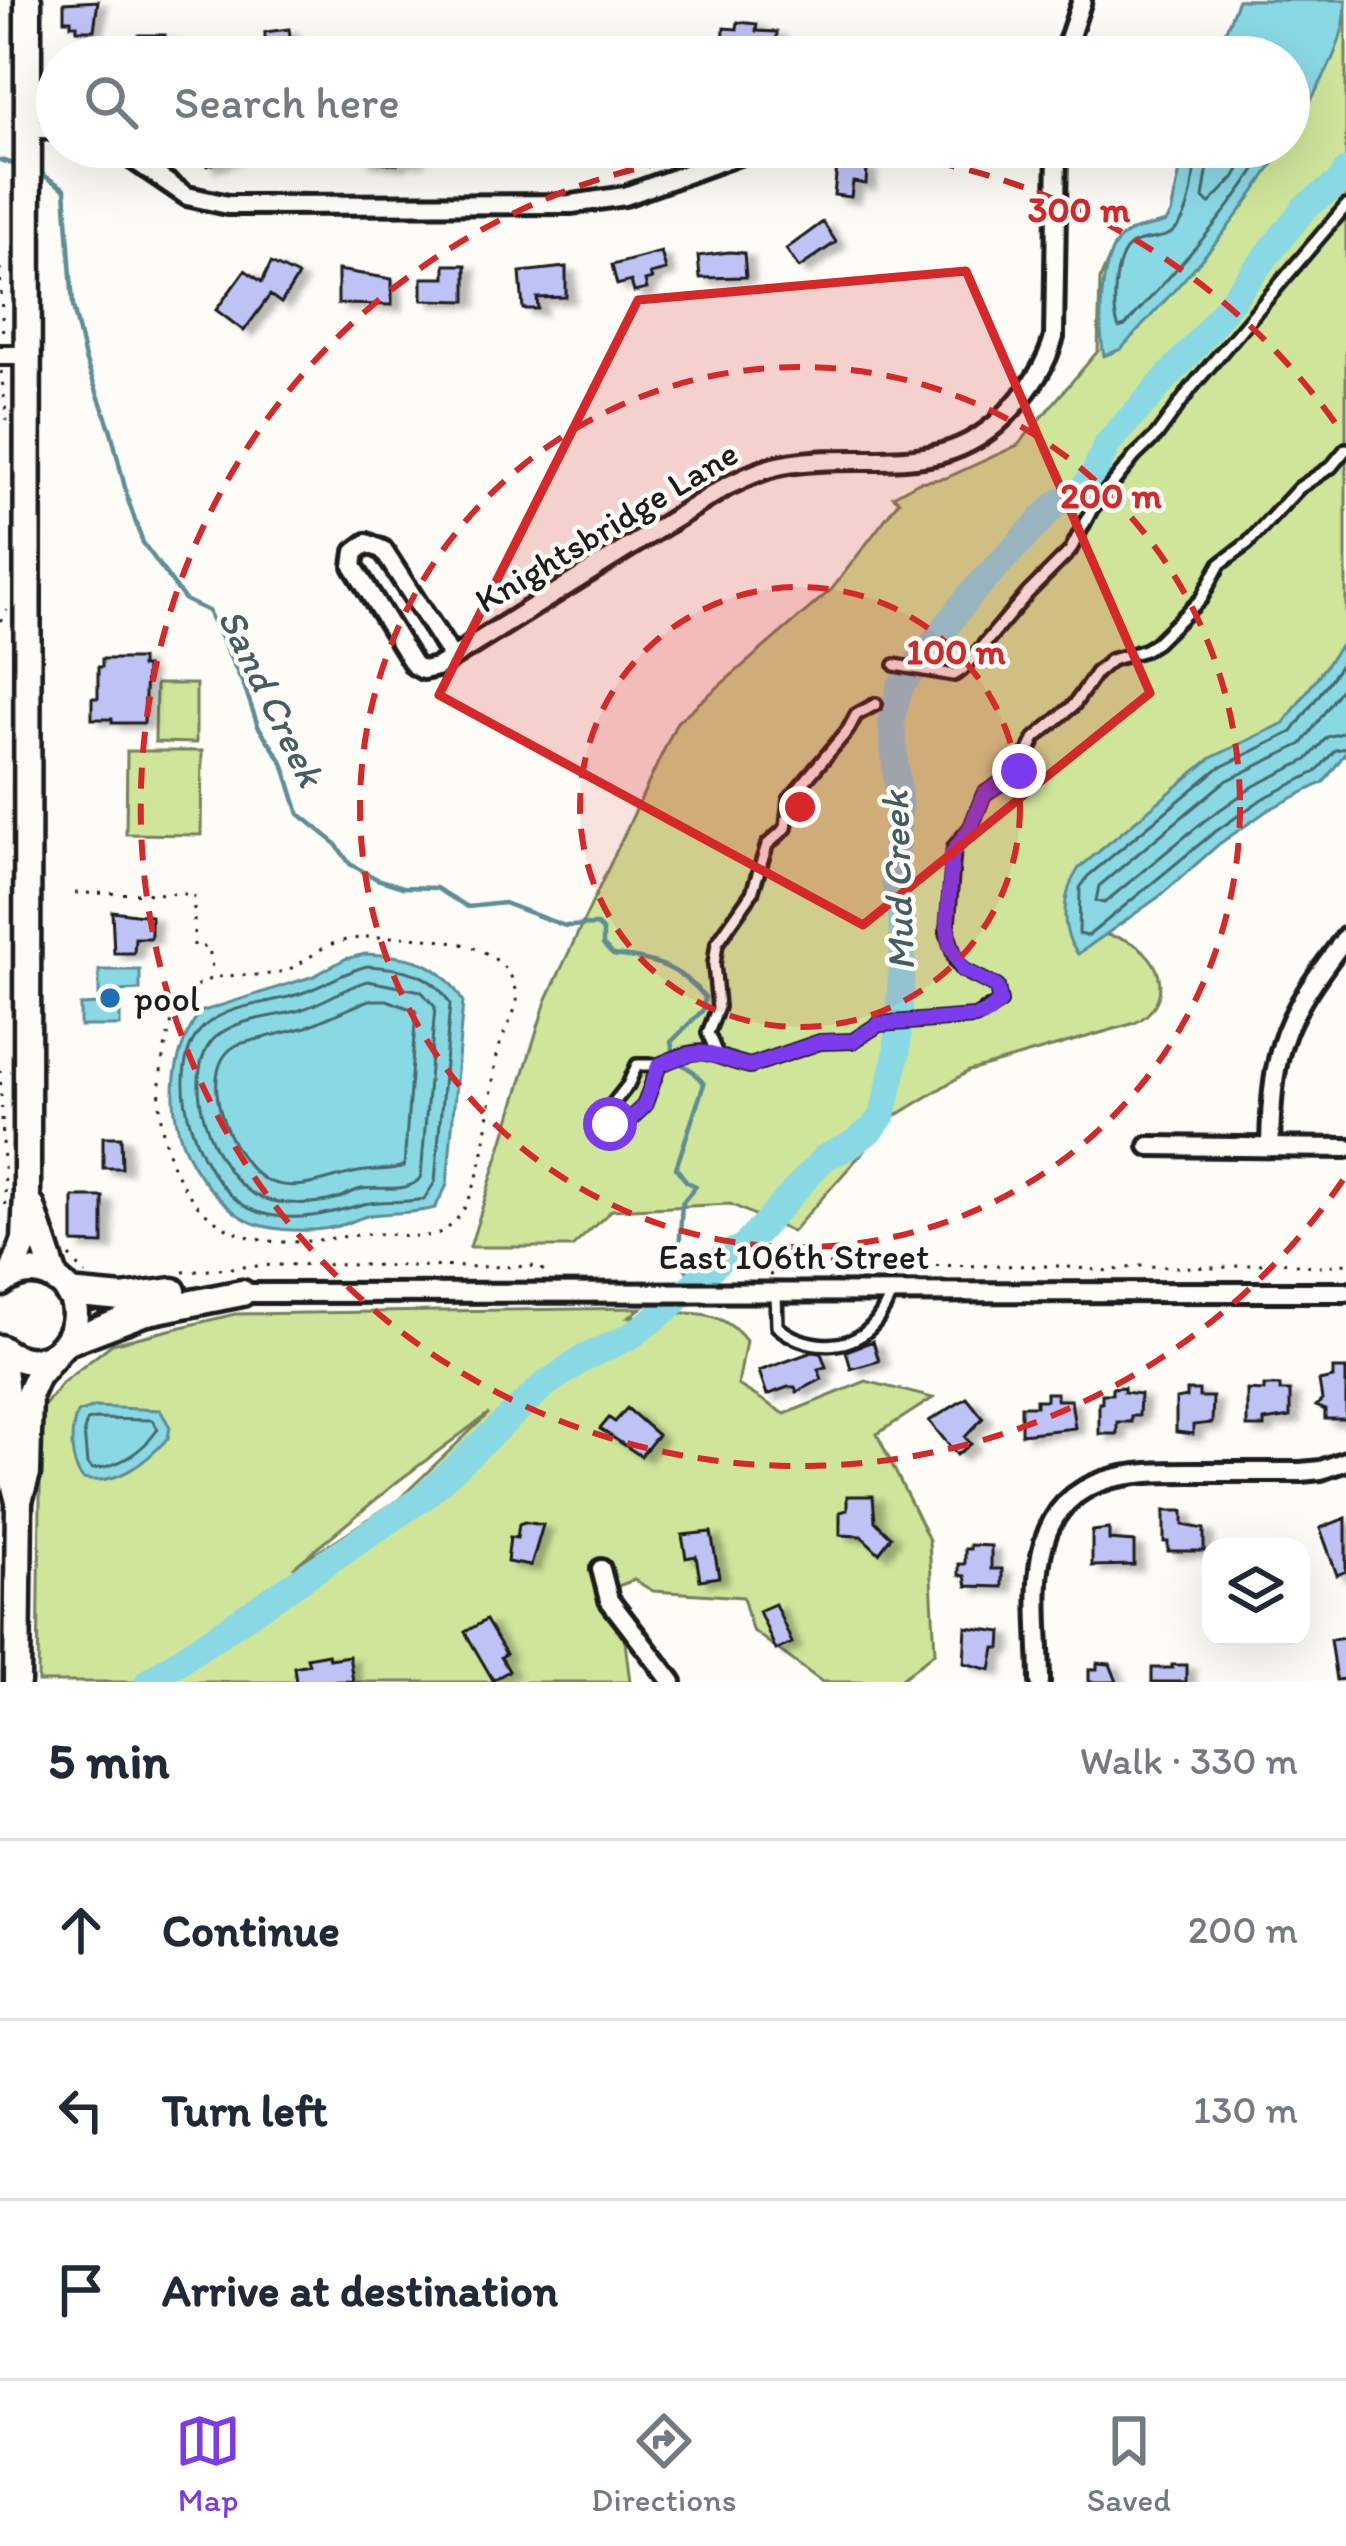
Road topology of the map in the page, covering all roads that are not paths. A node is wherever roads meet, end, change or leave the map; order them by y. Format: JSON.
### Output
{"nodes":[{"id":1,"x":28,"y":0,"type":"edge"},
{"id":2,"x":1082,"y":0,"type":"edge"},
{"id":3,"x":1070,"y":36,"type":"edge"},
{"id":4,"x":36,"y":137,"type":"edge"},
{"id":5,"x":27,"y":140,"type":"junction"},
{"id":6,"x":146,"y":168,"type":"edge"},
{"id":7,"x":703,"y":168,"type":"edge"},
{"id":8,"x":1057,"y":168,"type":"edge"},
{"id":9,"x":1346,"y":206,"type":"edge"},
{"id":10,"x":10,"y":355,"type":"edge"},
{"id":11,"x":1346,"y":448,"type":"edge"},
{"id":12,"x":452,"y":657,"type":"junction"},
{"id":13,"x":895,"y":665,"type":"dead end"},
{"id":14,"x":876,"y":704,"type":"dead end"},
{"id":15,"x":1346,"y":937,"type":"edge"},
{"id":16,"x":708,"y":1033,"type":"junction"},
{"id":17,"x":716,"y":1052,"type":"junction"},
{"id":18,"x":688,"y":1053,"type":"junction"},
{"id":19,"x":663,"y":1064,"type":"junction"},
{"id":20,"x":1149,"y":1146,"type":"dead end"},
{"id":21,"x":1270,"y":1146,"type":"junction"},
{"id":22,"x":1346,"y":1148,"type":"edge"},
{"id":23,"x":27,"y":1193,"type":"junction"},
{"id":24,"x":4,"y":1280,"type":"edge"},
{"id":25,"x":62,"y":1286,"type":"junction"},
{"id":26,"x":776,"y":1292,"type":"junction"},
{"id":27,"x":892,"y":1292,"type":"junction"},
{"id":28,"x":1346,"y":1292,"type":"edge"},
{"id":29,"x":242,"y":1293,"type":"junction"},
{"id":30,"x":62,"y":1347,"type":"junction"},
{"id":31,"x":0,"y":1350,"type":"edge"},
{"id":32,"x":1346,"y":1461,"type":"edge"},
{"id":33,"x":19,"y":1501,"type":"junction"},
{"id":34,"x":602,"y":1569,"type":"dead end"},
{"id":35,"x":17,"y":1682,"type":"edge"},
{"id":36,"x":672,"y":1682,"type":"edge"},
{"id":37,"x":1040,"y":1682,"type":"edge"}],
"edges":[{"from":1,"to":5,"type":"main road"},
{"from":2,"to":3,"type":"street"},
{"from":4,"to":5,"type":"street"},
{"from":5,"to":10,"type":"main road"},
{"from":6,"to":7,"type":"street"},
{"from":8,"to":12,"type":"street","name":"Knightsbridge Lane"},
{"from":9,"to":13,"type":"lane"},
{"from":10,"to":23,"type":"main road"},
{"from":11,"to":17,"type":"lane"},
{"from":12,"to":12,"type":"street","name":"Knightsbridge Lane"},
{"from":14,"to":16,"type":"lane"},
{"from":15,"to":21,"type":"street"},
{"from":16,"to":17,"type":"lane"},
{"from":16,"to":18,"type":"lane"},
{"from":17,"to":18,"type":"lane"},
{"from":18,"to":19,"type":"lane"},
{"from":19,"to":19,"type":"lane"},
{"from":20,"to":21,"type":"street"},
{"from":21,"to":22,"type":"street"},
{"from":23,"to":24,"type":"main road"},
{"from":23,"to":25,"type":"main road"},
{"from":24,"to":25,"type":"main road","name":"East 106th Street"},
{"from":25,"to":29,"type":"main road","name":"East 106th Street"},
{"from":25,"to":30,"type":"main road"},
{"from":26,"to":27,"type":"street","name":"East 106th Street"},
{"from":26,"to":27,"type":"lane"},
{"from":26,"to":29,"type":"street","name":"East 106th Street"},
{"from":27,"to":28,"type":"street","name":"East 106th Street"},
{"from":29,"to":30,"type":"main road","name":"East 106th Street"},
{"from":30,"to":31,"type":"main road"},
{"from":30,"to":33,"type":"main road"},
{"from":31,"to":33,"type":"main road"},
{"from":32,"to":37,"type":"street"},
{"from":33,"to":35,"type":"main road"},
{"from":34,"to":36,"type":"street"}]}
